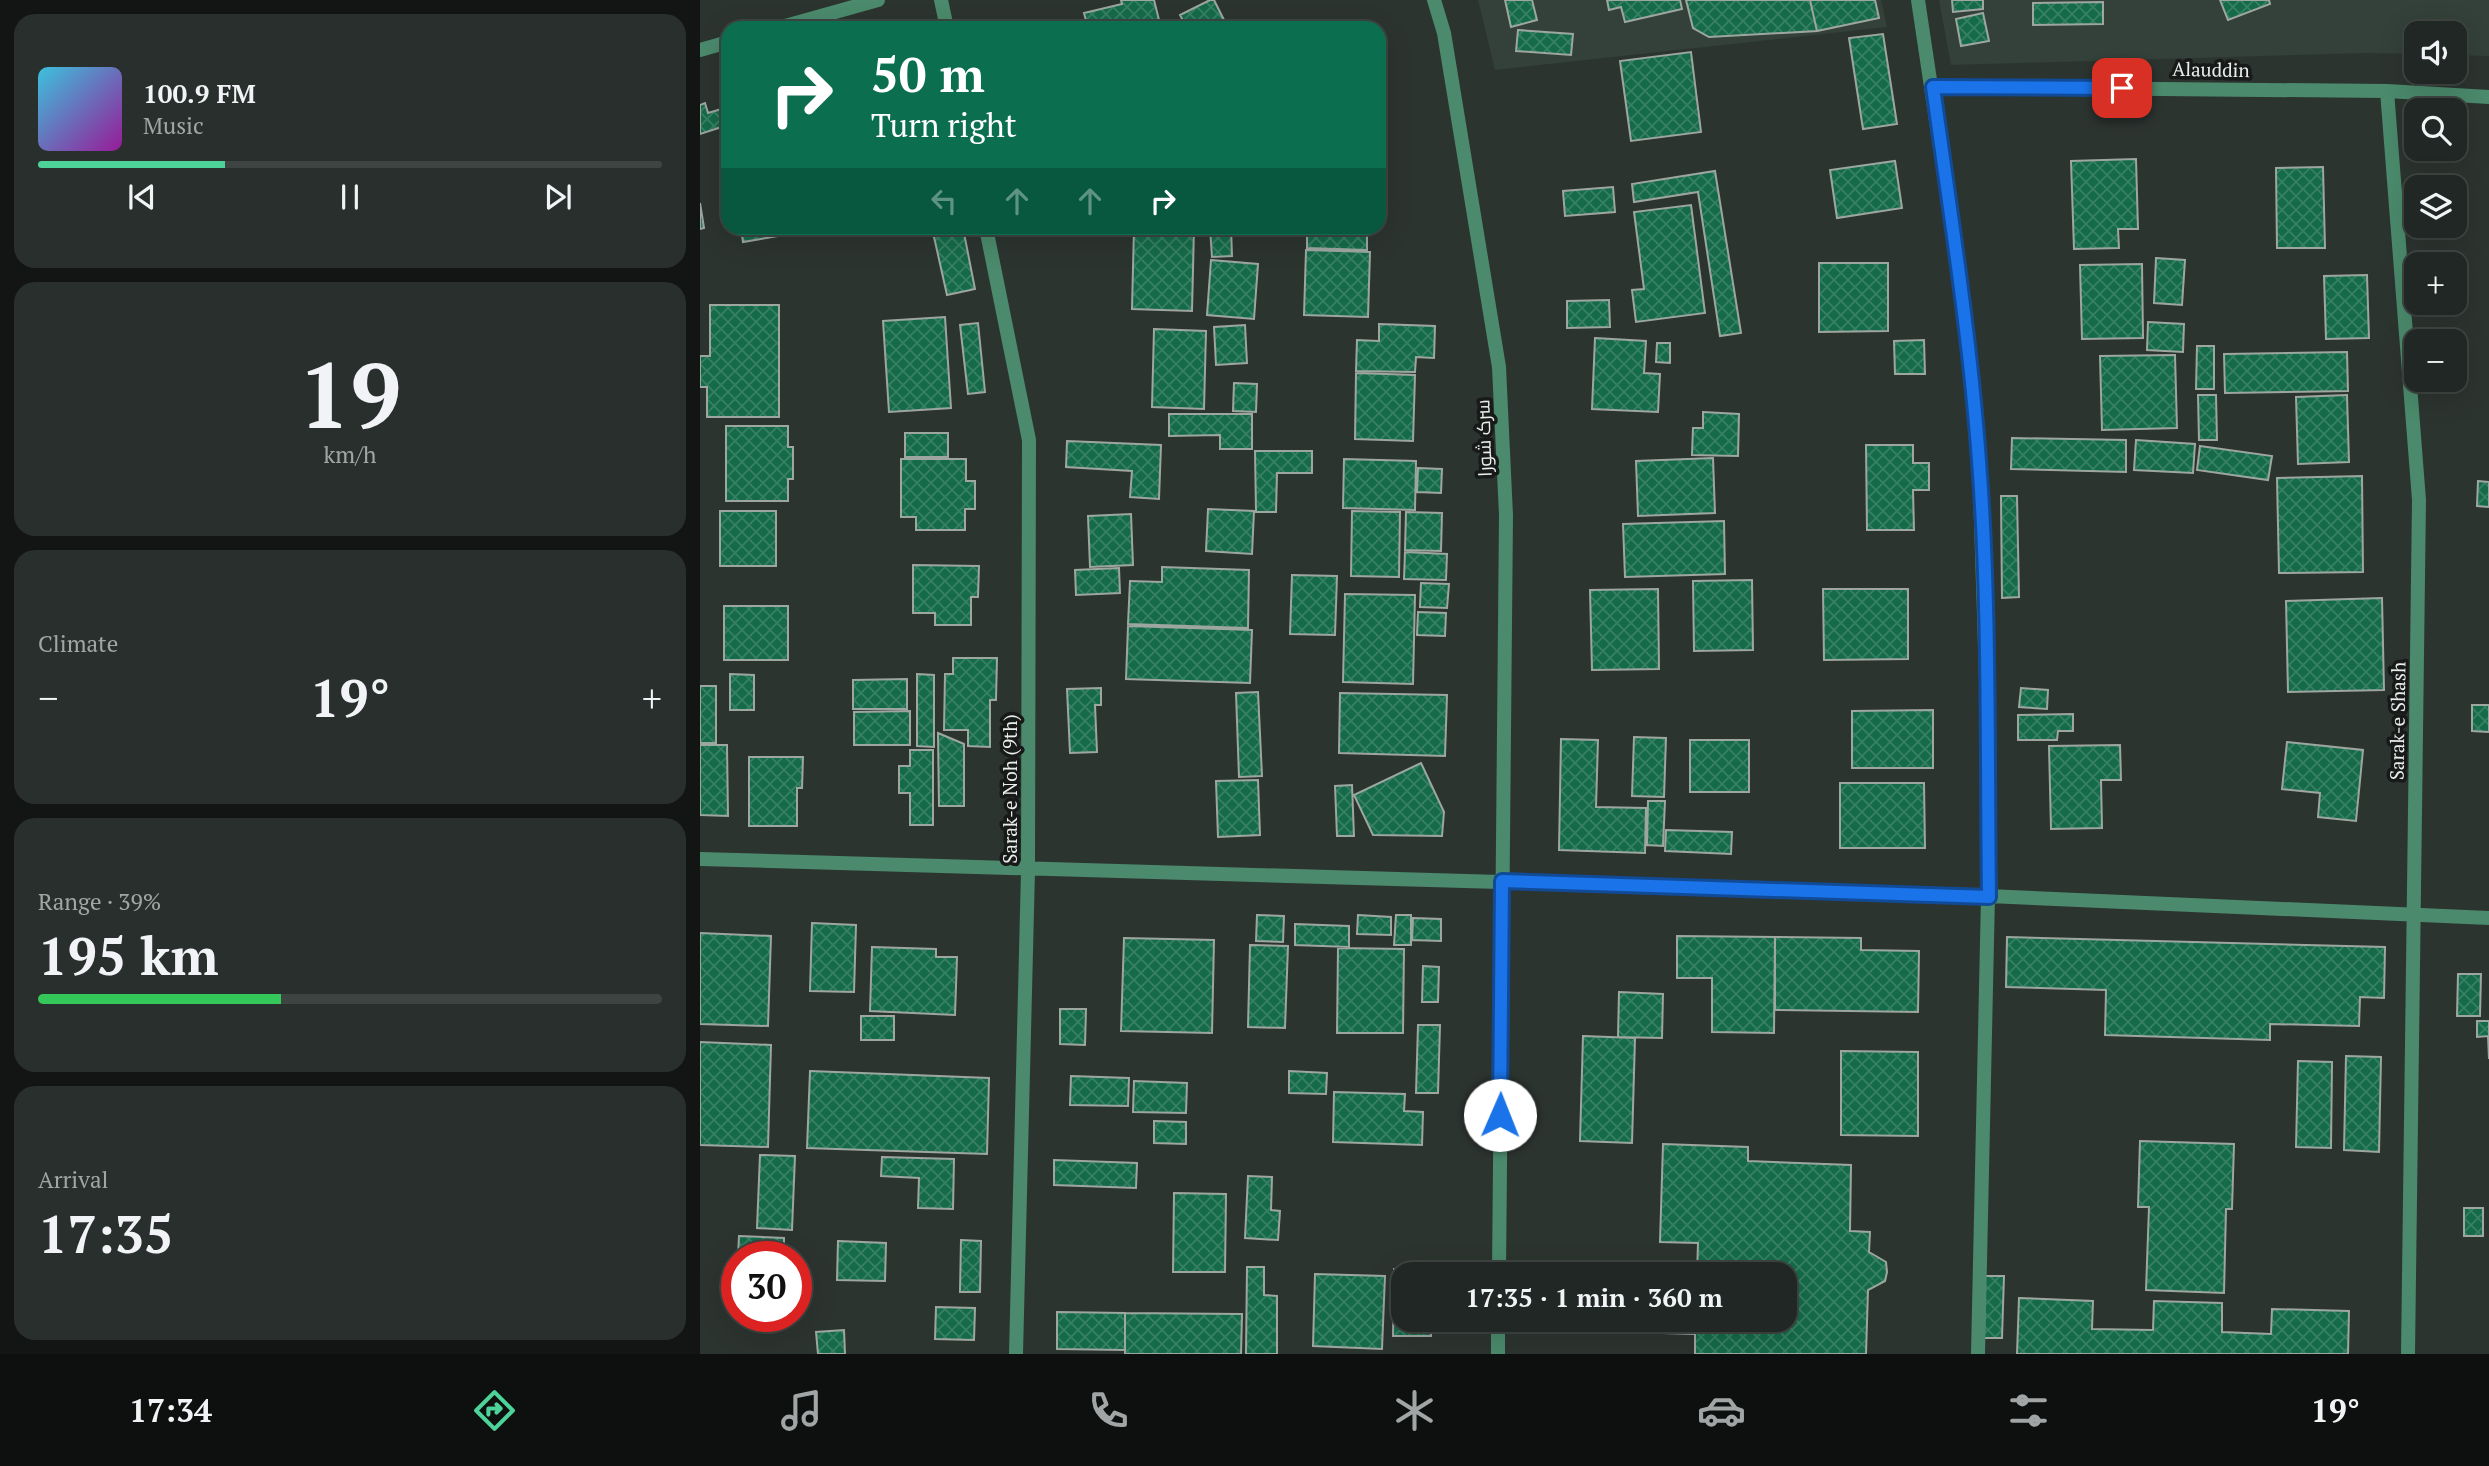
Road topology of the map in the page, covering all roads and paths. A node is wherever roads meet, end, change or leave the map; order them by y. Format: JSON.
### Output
{"nodes":[{"id":1,"x":878,"y":0,"type":"edge"},
{"id":2,"x":941,"y":0,"type":"edge"},
{"id":3,"x":1434,"y":0,"type":"edge"},
{"id":4,"x":1918,"y":0,"type":"edge"},
{"id":5,"x":803,"y":21,"type":"edge"},
{"id":6,"x":946,"y":21,"type":"edge"},
{"id":7,"x":721,"y":44,"type":"edge"},
{"id":8,"x":700,"y":50,"type":"edge"},
{"id":9,"x":1933,"y":87,"type":"junction"},
{"id":10,"x":2387,"y":90,"type":"junction"},
{"id":11,"x":2489,"y":97,"type":"edge"},
{"id":12,"x":987,"y":235,"type":"edge"},
{"id":13,"x":700,"y":859,"type":"edge"},
{"id":14,"x":1028,"y":871,"type":"junction"},
{"id":15,"x":1502,"y":881,"type":"junction"},
{"id":16,"x":1989,"y":897,"type":"junction"},
{"id":17,"x":2413,"y":916,"type":"junction"},
{"id":18,"x":2489,"y":918,"type":"edge"},
{"id":19,"x":1499,"y":1262,"type":"edge"},
{"id":20,"x":1498,"y":1332,"type":"edge"},
{"id":21,"x":1016,"y":1354,"type":"edge"},
{"id":22,"x":1498,"y":1354,"type":"edge"},
{"id":23,"x":1978,"y":1354,"type":"edge"},
{"id":24,"x":2408,"y":1354,"type":"edge"}],
"edges":[{"from":1,"to":5,"type":"street"},
{"from":2,"to":6,"type":"street"},
{"from":3,"to":15,"type":"street","name":"سرک شورا"},
{"from":4,"to":9,"type":"street"},
{"from":7,"to":8,"type":"street"},
{"from":9,"to":10,"type":"street","name":"Alauddin"},
{"from":9,"to":16,"type":"street"},
{"from":10,"to":11,"type":"street","name":"Alauddin"},
{"from":10,"to":17,"type":"street","name":"Sarak-e Shash"},
{"from":12,"to":14,"type":"street","name":"Sarak-e Noh (9th)"},
{"from":13,"to":14,"type":"street"},
{"from":14,"to":15,"type":"street"},
{"from":14,"to":21,"type":"street","name":"Sarak-e Noh (9th)"},
{"from":15,"to":16,"type":"street"},
{"from":15,"to":19,"type":"street","name":"سرک شورا"},
{"from":16,"to":17,"type":"street"},
{"from":16,"to":23,"type":"street"},
{"from":17,"to":18,"type":"street"},
{"from":17,"to":24,"type":"street","name":"Sarak-e Shash"},
{"from":20,"to":22,"type":"street"}]}
